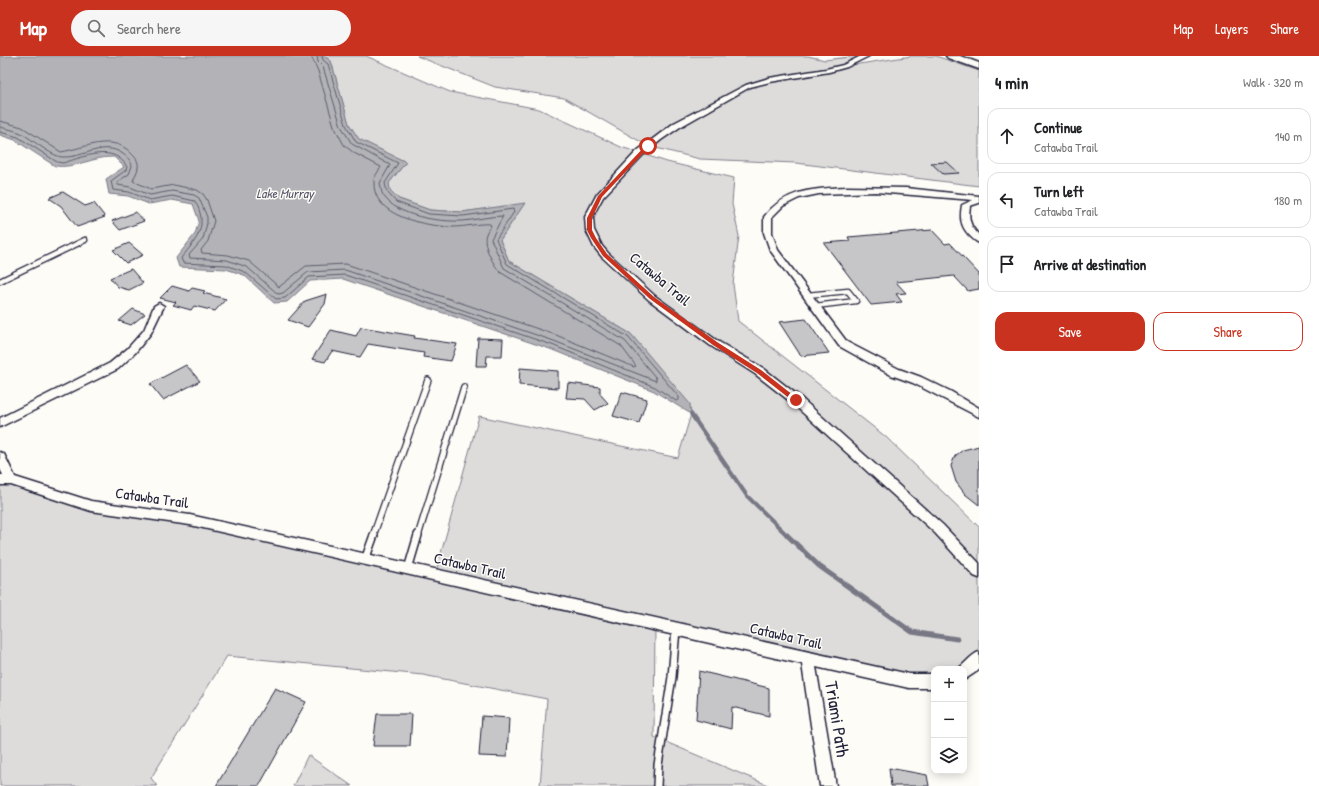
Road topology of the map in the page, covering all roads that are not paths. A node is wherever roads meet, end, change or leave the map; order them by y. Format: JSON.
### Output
{"nodes":[{"id":1,"x":866,"y":56,"type":"edge"},
{"id":2,"x":951,"y":56,"type":"edge"},
{"id":3,"x":979,"y":66,"type":"edge"},
{"id":4,"x":979,"y":199,"type":"edge"},
{"id":5,"x":85,"y":240,"type":"dead end"},
{"id":6,"x":979,"y":240,"type":"edge"},
{"id":7,"x":0,"y":281,"type":"edge"},
{"id":8,"x":807,"y":295,"type":"junction"},
{"id":9,"x":159,"y":306,"type":"dead end"},
{"id":10,"x":815,"y":306,"type":"junction"},
{"id":11,"x":428,"y":380,"type":"dead end"},
{"id":12,"x":464,"y":387,"type":"dead end"},
{"id":13,"x":979,"y":413,"type":"edge"},
{"id":14,"x":0,"y":423,"type":"edge"},
{"id":15,"x":0,"y":457,"type":"edge"},
{"id":16,"x":6,"y":480,"type":"edge"},
{"id":17,"x":366,"y":560,"type":"junction"},
{"id":18,"x":408,"y":569,"type":"junction"},
{"id":19,"x":979,"y":572,"type":"edge"},
{"id":20,"x":676,"y":629,"type":"junction"},
{"id":21,"x":808,"y":659,"type":"junction"},
{"id":22,"x":979,"y":659,"type":"edge"},
{"id":23,"x":967,"y":671,"type":"edge"},
{"id":24,"x":931,"y":681,"type":"edge"},
{"id":25,"x":657,"y":786,"type":"edge"},
{"id":26,"x":828,"y":786,"type":"edge"}],
"edges":[{"from":1,"to":19,"type":"street","name":"Catawba Trail"},
{"from":2,"to":3,"type":"street"},
{"from":4,"to":6,"type":"street"},
{"from":4,"to":8,"type":"street"},
{"from":5,"to":7,"type":"lane"},
{"from":8,"to":10,"type":"street"},
{"from":8,"to":10,"type":"lane"},
{"from":9,"to":14,"type":"street"},
{"from":10,"to":13,"type":"street"},
{"from":11,"to":17,"type":"lane"},
{"from":12,"to":18,"type":"lane"},
{"from":15,"to":16,"type":"street"},
{"from":16,"to":17,"type":"street","name":"Catawba Trail"},
{"from":17,"to":18,"type":"street","name":"Catawba Trail"},
{"from":18,"to":20,"type":"street","name":"Catawba Trail"},
{"from":20,"to":21,"type":"street","name":"Catawba Trail"},
{"from":20,"to":25,"type":"lane"},
{"from":21,"to":24,"type":"street","name":"Catawba Trail"},
{"from":21,"to":26,"type":"street","name":"Triami Path"},
{"from":22,"to":23,"type":"street"}]}
